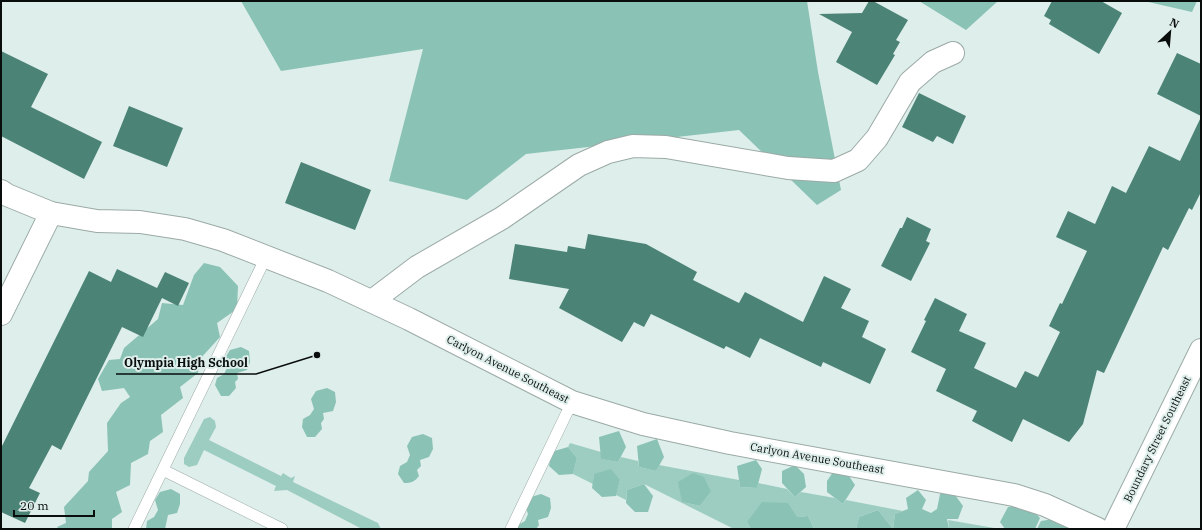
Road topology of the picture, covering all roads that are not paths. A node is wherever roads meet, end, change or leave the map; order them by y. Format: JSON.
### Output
{"nodes":[{"id":1,"x":954,"y":53,"type":"dead end"},
{"id":2,"x":1,"y":191,"type":"edge"},
{"id":3,"x":51,"y":213,"type":"junction"},
{"id":4,"x":266,"y":257,"type":"junction"},
{"id":5,"x":372,"y":301,"type":"junction"},
{"id":6,"x":1,"y":314,"type":"edge"},
{"id":7,"x":1201,"y":350,"type":"edge"},
{"id":8,"x":572,"y":402,"type":"junction"},
{"id":9,"x":163,"y":470,"type":"junction"},
{"id":10,"x":134,"y":529,"type":"edge"},
{"id":11,"x":282,"y":529,"type":"edge"},
{"id":12,"x":511,"y":529,"type":"edge"},
{"id":13,"x":1098,"y":529,"type":"edge"},
{"id":14,"x":1113,"y":529,"type":"edge"}],
"edges":[{"from":1,"to":5,"type":"street"},
{"from":2,"to":3,"type":"street","name":"Carlyon Avenue Southeast"},
{"from":3,"to":4,"type":"street","name":"Carlyon Avenue Southeast"},
{"from":3,"to":6,"type":"street"},
{"from":4,"to":5,"type":"street","name":"Carlyon Avenue Southeast"},
{"from":4,"to":9,"type":"lane"},
{"from":5,"to":8,"type":"street","name":"Carlyon Avenue Southeast"},
{"from":7,"to":14,"type":"street","name":"Boundary Street Southeast"},
{"from":8,"to":12,"type":"lane"},
{"from":8,"to":13,"type":"street","name":"Carlyon Avenue Southeast"},
{"from":9,"to":10,"type":"lane"},
{"from":9,"to":11,"type":"lane"}]}
